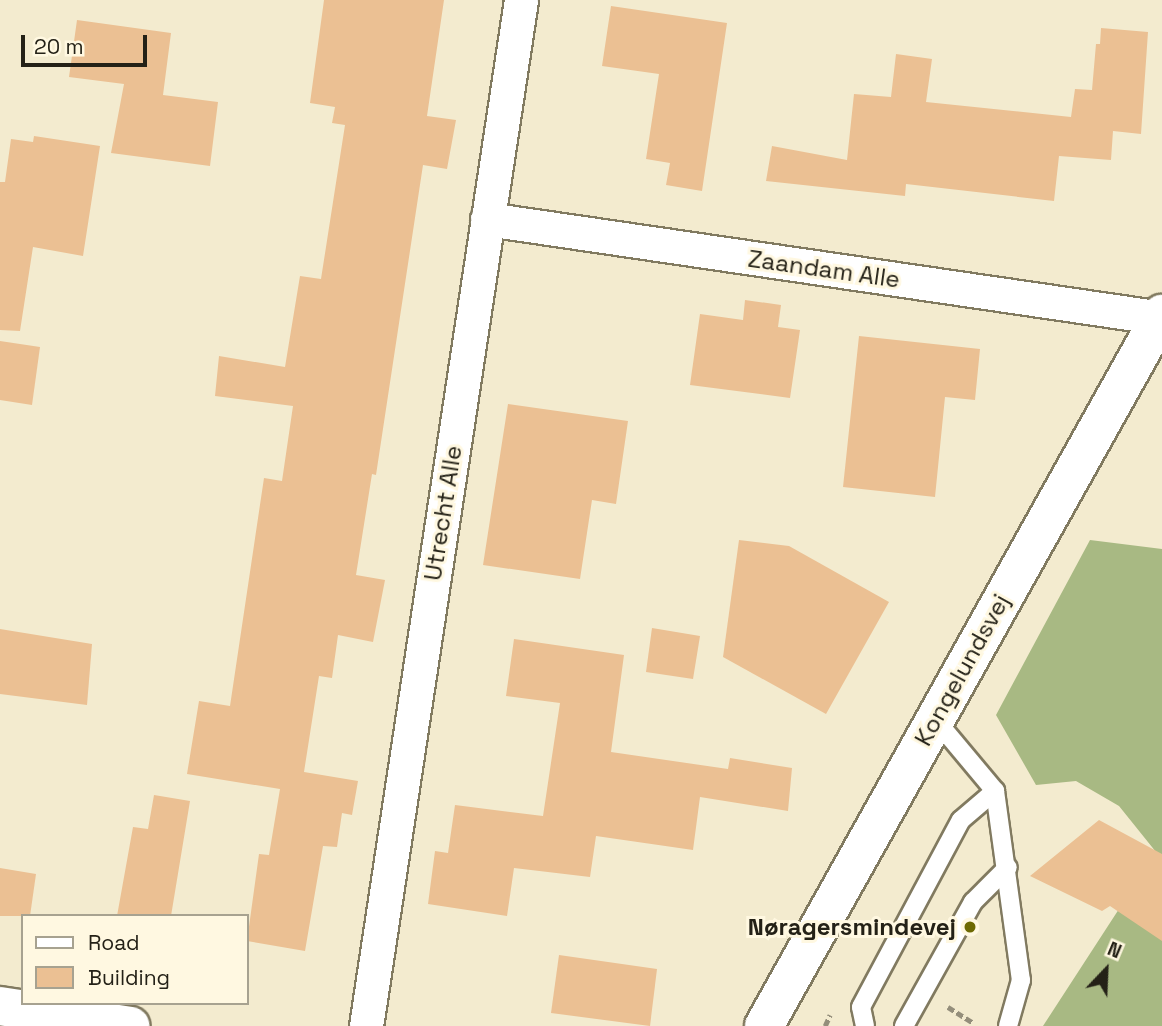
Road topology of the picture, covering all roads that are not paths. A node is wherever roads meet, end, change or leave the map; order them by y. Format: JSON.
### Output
{"nodes":[{"id":1,"x":521,"y":0,"type":"edge"},
{"id":2,"x":487,"y":219,"type":"junction"},
{"id":3,"x":1161,"y":316,"type":"edge"},
{"id":4,"x":934,"y":718,"type":"junction"},
{"id":5,"x":995,"y":791,"type":"junction"},
{"id":6,"x":1008,"y":867,"type":"junction"},
{"id":7,"x":0,"y":1006,"type":"edge"},
{"id":8,"x":130,"y":1026,"type":"edge"},
{"id":9,"x":366,"y":1026,"type":"edge"},
{"id":10,"x":764,"y":1026,"type":"edge"},
{"id":11,"x":865,"y":1026,"type":"edge"},
{"id":12,"x":904,"y":1026,"type":"edge"},
{"id":13,"x":1008,"y":1026,"type":"edge"}],
"edges":[{"from":1,"to":2,"type":"street","name":"Utrecht Alle"},
{"from":2,"to":3,"type":"street","name":"Zaandam Alle"},
{"from":2,"to":9,"type":"street","name":"Utrecht Alle"},
{"from":3,"to":4,"type":"street","name":"Kongelundsvej"},
{"from":4,"to":5,"type":"lane"},
{"from":4,"to":10,"type":"street","name":"Kongelundsvej"},
{"from":5,"to":6,"type":"lane"},
{"from":5,"to":11,"type":"lane"},
{"from":6,"to":12,"type":"lane"},
{"from":6,"to":13,"type":"lane"},
{"from":7,"to":8,"type":"street"}]}
